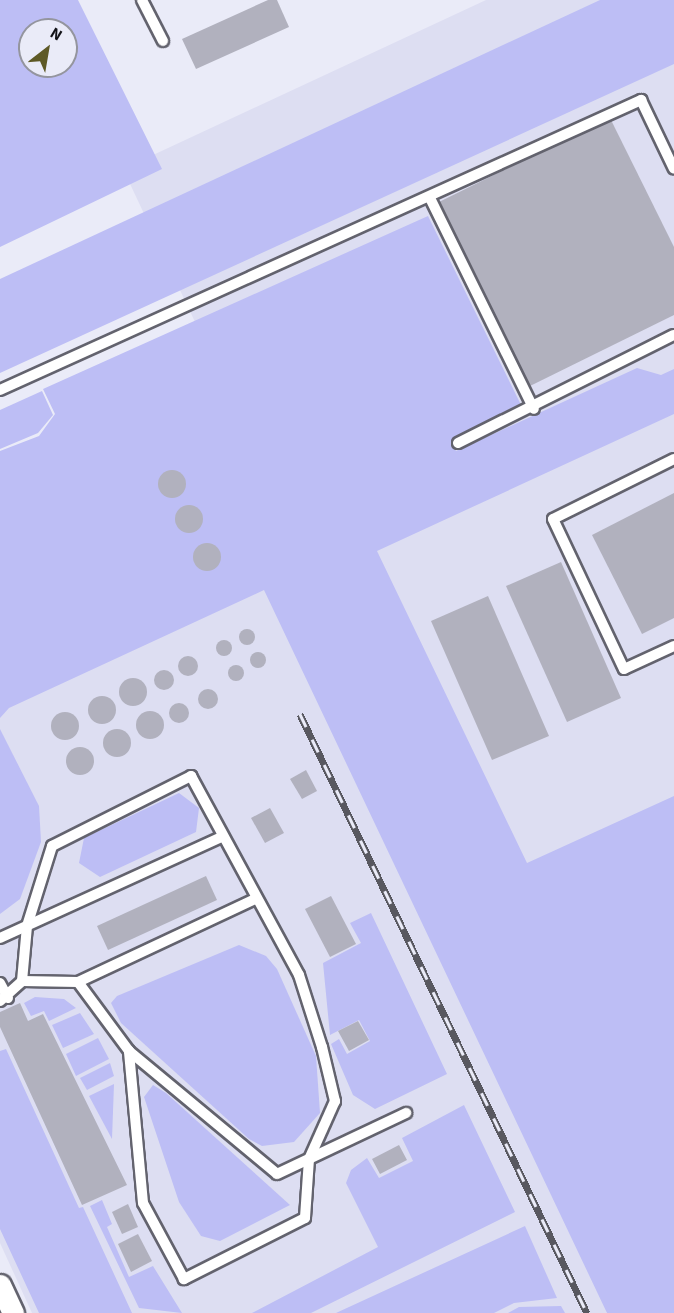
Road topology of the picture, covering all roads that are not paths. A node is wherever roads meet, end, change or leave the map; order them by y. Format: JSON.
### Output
{"nodes":[{"id":1,"x":142,"y":0,"type":"edge"},
{"id":2,"x":163,"y":41,"type":"dead end"},
{"id":3,"x":674,"y":169,"type":"edge"},
{"id":4,"x":430,"y":198,"type":"junction"},
{"id":5,"x":674,"y":335,"type":"edge"},
{"id":6,"x":0,"y":390,"type":"edge"},
{"id":7,"x":534,"y":408,"type":"junction"},
{"id":8,"x":458,"y":443,"type":"dead end"},
{"id":9,"x":674,"y":459,"type":"edge"},
{"id":10,"x":674,"y":646,"type":"edge"},
{"id":11,"x":222,"y":837,"type":"junction"},
{"id":12,"x":255,"y":899,"type":"junction"},
{"id":13,"x":27,"y":926,"type":"junction"},
{"id":14,"x":0,"y":938,"type":"edge"},
{"id":15,"x":22,"y":981,"type":"junction"},
{"id":16,"x":78,"y":982,"type":"junction"},
{"id":17,"x":0,"y":983,"type":"edge"},
{"id":18,"x":4,"y":1000,"type":"edge"},
{"id":19,"x":129,"y":1051,"type":"junction"},
{"id":20,"x":406,"y":1113,"type":"dead end"},
{"id":21,"x":309,"y":1159,"type":"junction"},
{"id":22,"x":0,"y":1285,"type":"edge"},
{"id":23,"x":13,"y":1313,"type":"edge"}],
"edges":[{"from":1,"to":2,"type":"lane"},
{"from":3,"to":4,"type":"lane"},
{"from":4,"to":6,"type":"lane"},
{"from":4,"to":7,"type":"lane"},
{"from":5,"to":7,"type":"lane"},
{"from":7,"to":8,"type":"lane"},
{"from":9,"to":10,"type":"lane"},
{"from":11,"to":12,"type":"lane"},
{"from":11,"to":13,"type":"lane"},
{"from":11,"to":13,"type":"lane"},
{"from":12,"to":16,"type":"lane"},
{"from":12,"to":21,"type":"lane"},
{"from":13,"to":14,"type":"lane"},
{"from":13,"to":15,"type":"lane"},
{"from":15,"to":16,"type":"lane"},
{"from":15,"to":18,"type":"lane"},
{"from":16,"to":19,"type":"lane"},
{"from":17,"to":18,"type":"lane"},
{"from":19,"to":21,"type":"lane"},
{"from":19,"to":21,"type":"lane"},
{"from":20,"to":21,"type":"lane"},
{"from":22,"to":23,"type":"street"}]}
